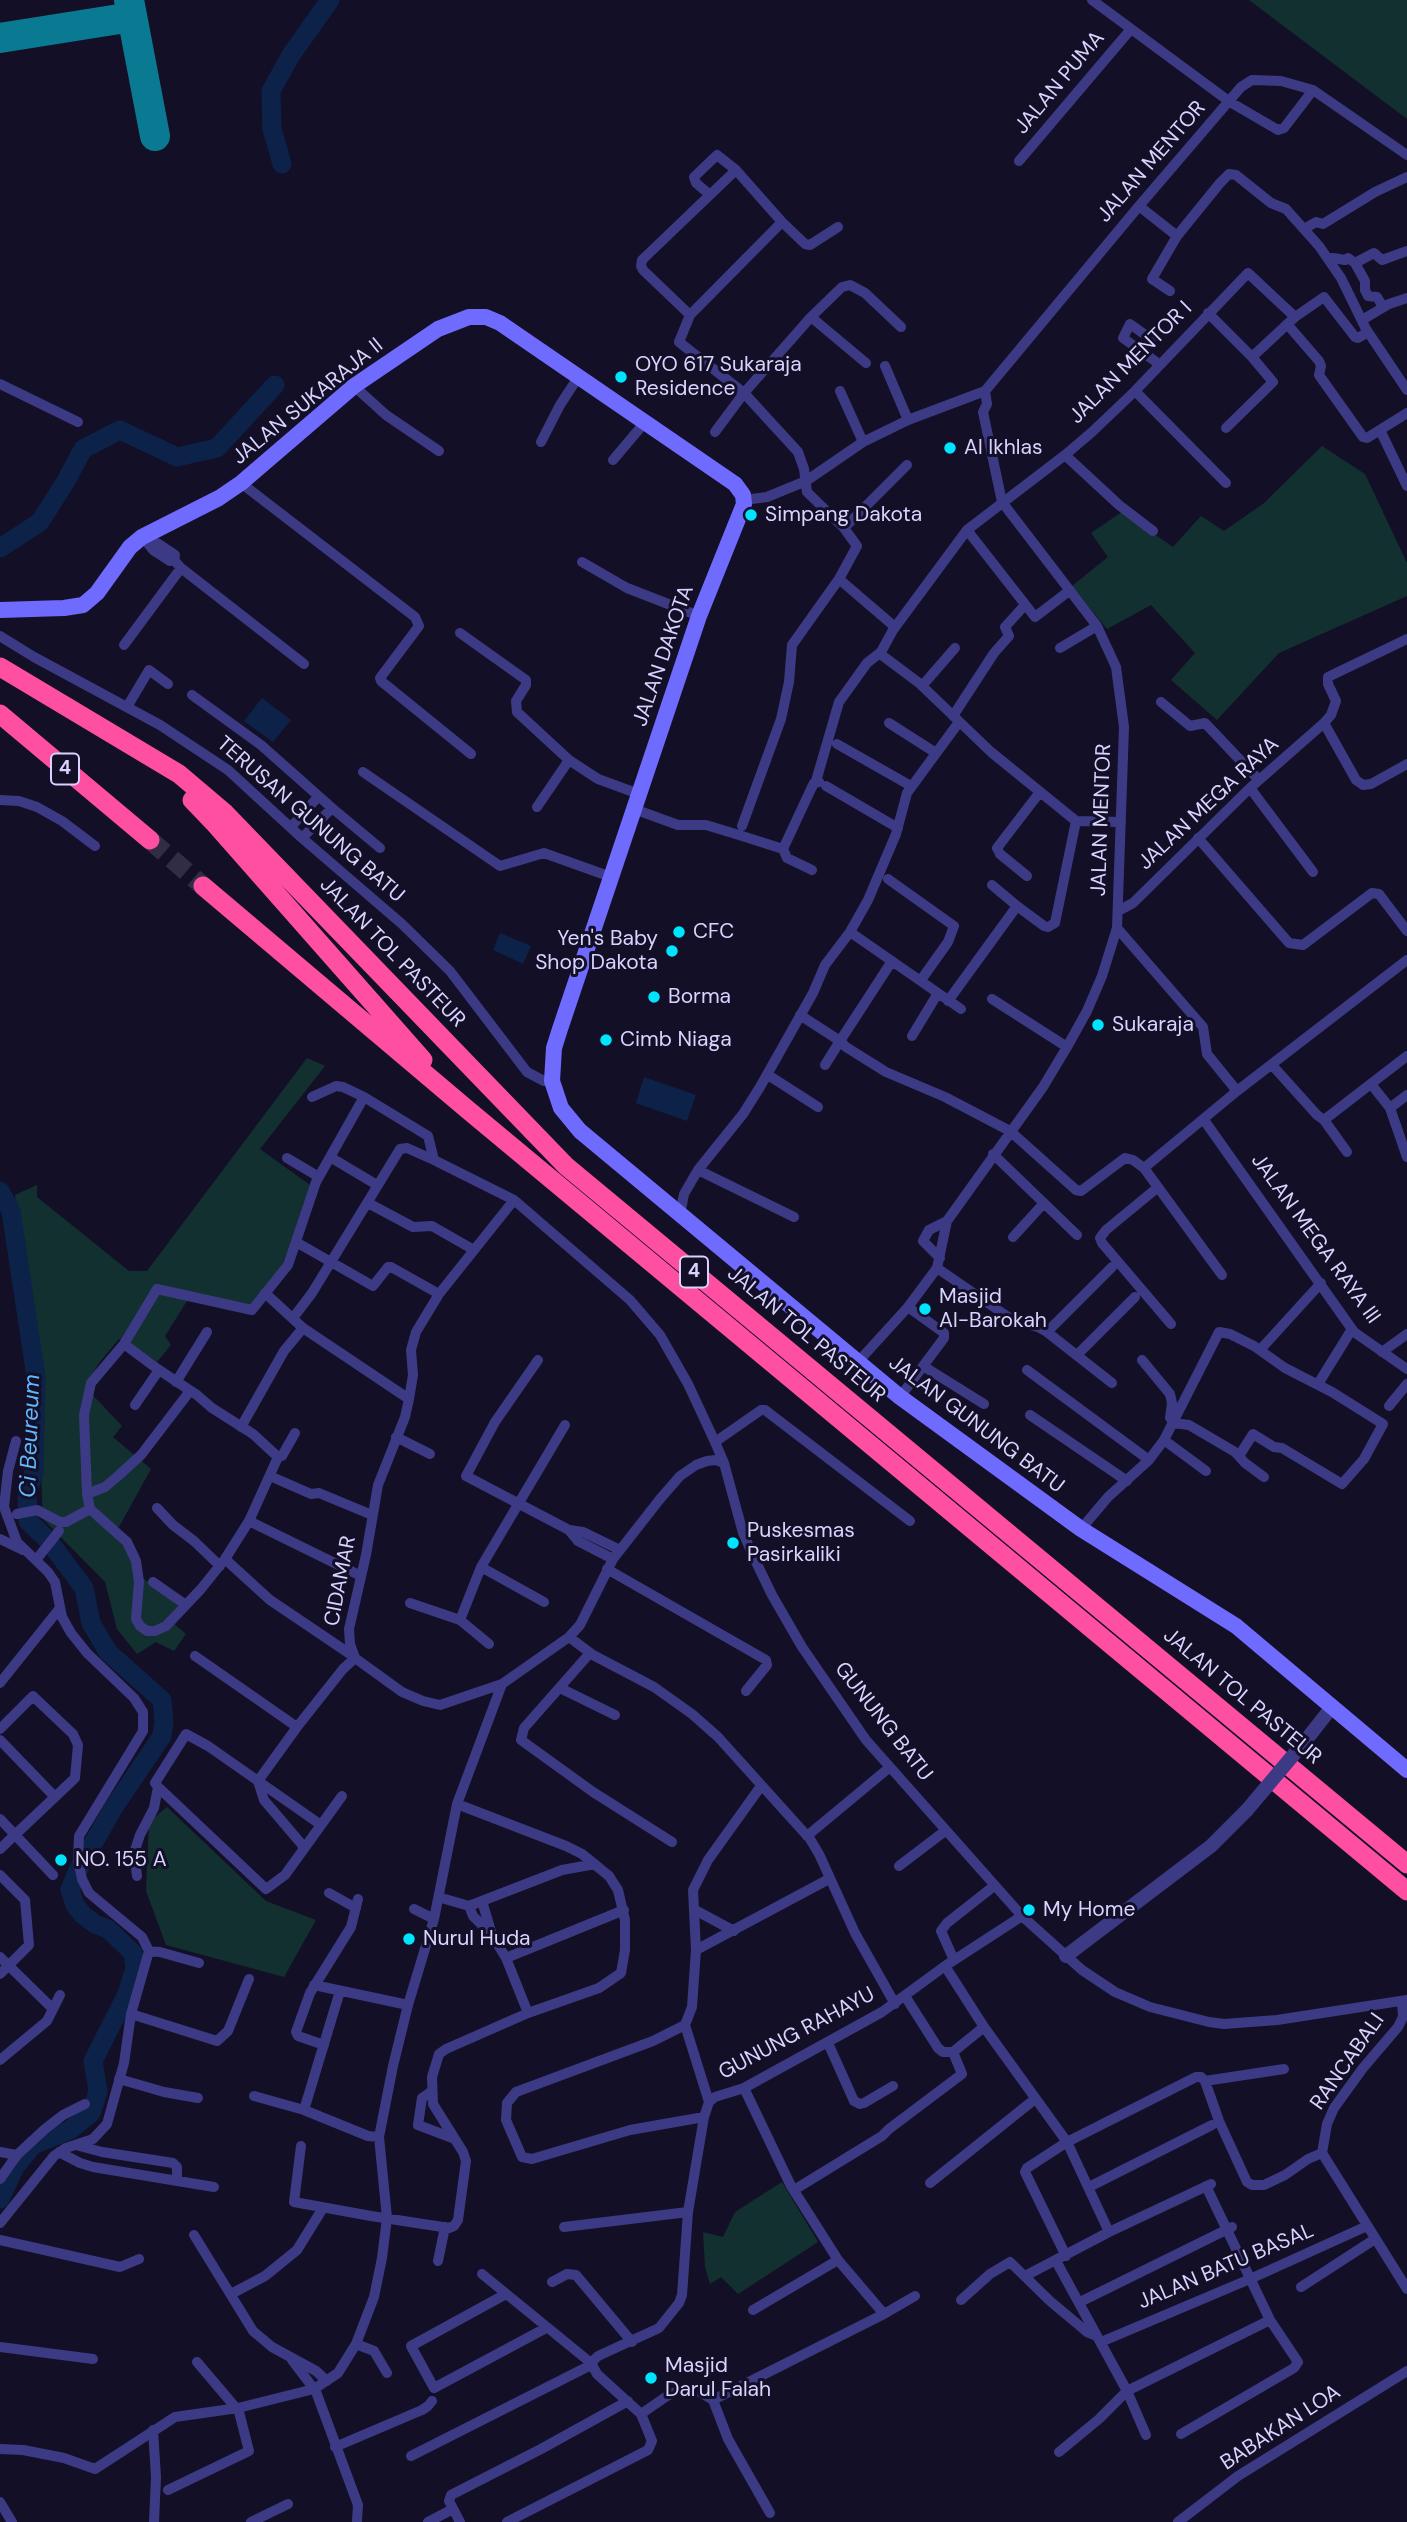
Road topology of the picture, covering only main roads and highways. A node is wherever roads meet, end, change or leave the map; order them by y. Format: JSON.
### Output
{"nodes":[{"id":1,"x":744,"y":500,"type":"joint"},
{"id":2,"x":0,"y":610,"type":"edge"},
{"id":3,"x":0,"y":667,"type":"edge"},
{"id":4,"x":0,"y":679,"type":"edge"},
{"id":5,"x":0,"y":714,"type":"edge"},
{"id":6,"x":150,"y":841,"type":"tunnel mouth"},
{"id":7,"x":203,"y":886,"type":"tunnel mouth"},
{"id":8,"x":552,"y":1081,"type":"joint"},
{"id":9,"x":468,"y":1110,"type":"junction"},
{"id":10,"x":1407,"y":1770,"type":"edge"},
{"id":11,"x":1407,"y":1864,"type":"edge"},
{"id":12,"x":1407,"y":1891,"type":"edge"}],
"edges":[{"from":1,"to":2,"type":"main road","name":"JALAN SUKARAJA II"},
{"from":1,"to":8,"type":"main road","name":"JALAN DAKOTA"},
{"from":3,"to":11,"type":"highway","name":"JALAN TOL PASTEUR","number":"4"},
{"from":4,"to":9,"type":"highway"},
{"from":5,"to":6,"type":"highway","number":"4"},
{"from":7,"to":9,"type":"highway","name":"JALAN TOL PASTEUR","number":"4"},
{"from":8,"to":10,"type":"main road","name":"JALAN GUNUNG BATU"},
{"from":9,"to":12,"type":"highway","name":"JALAN TOL PASTEUR","number":"4"}]}
